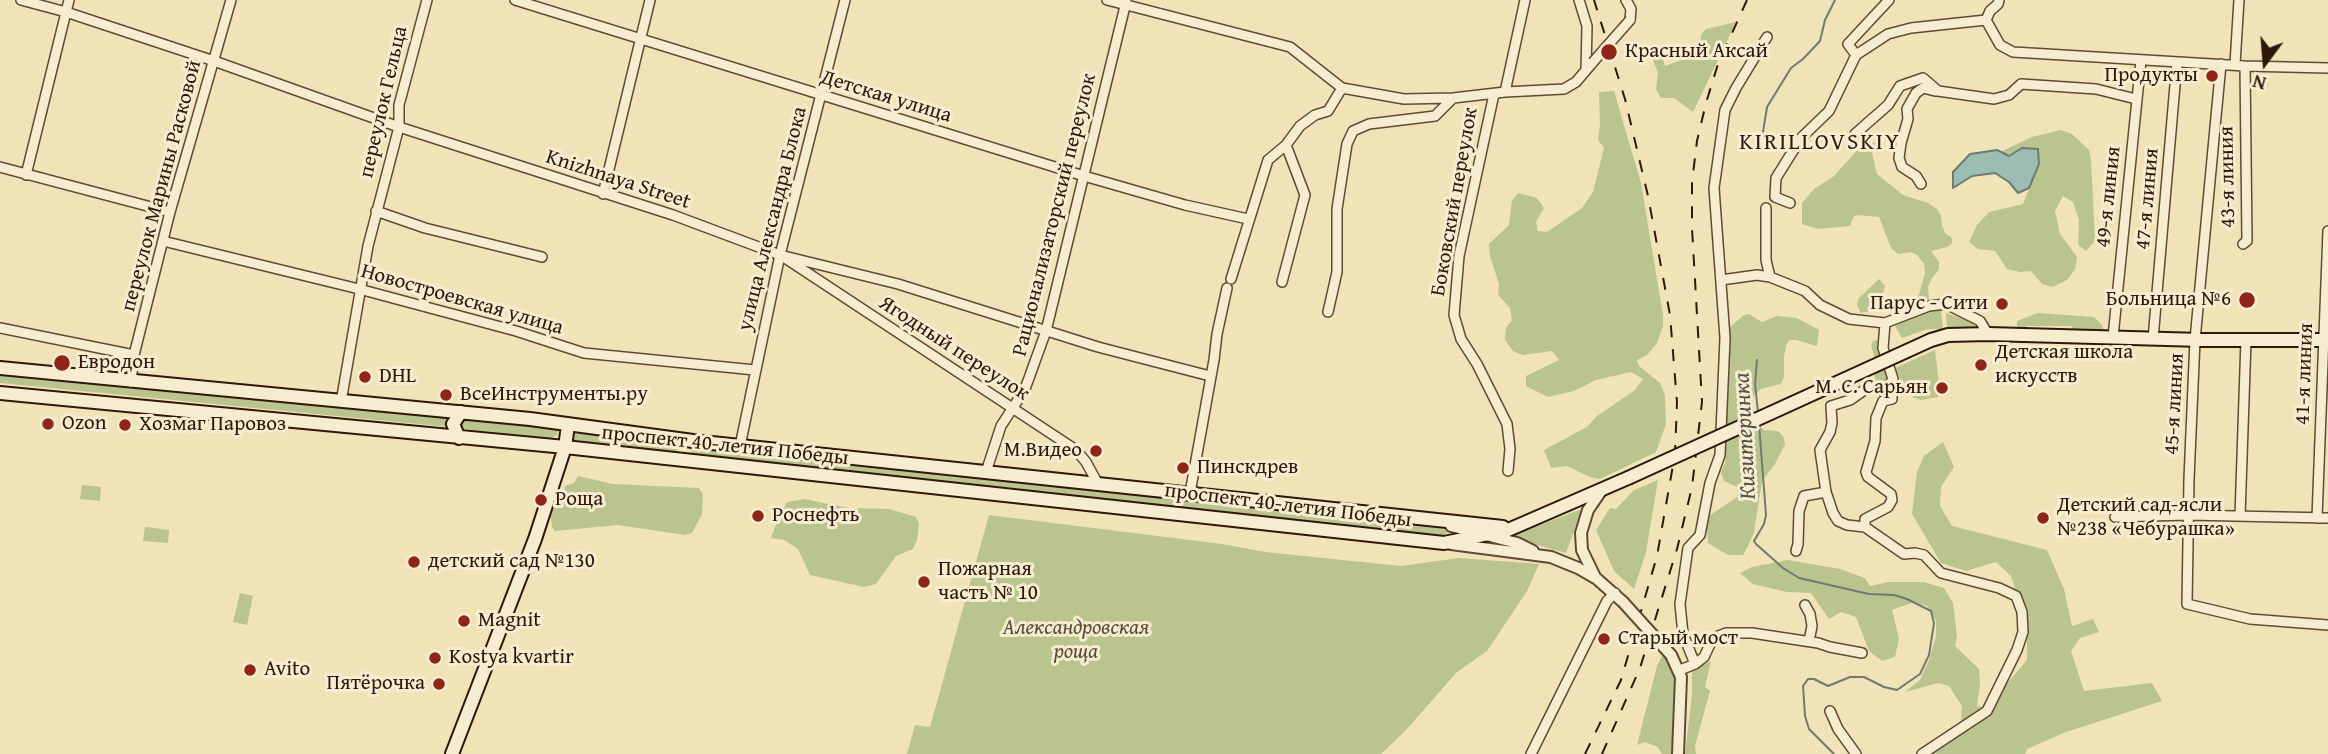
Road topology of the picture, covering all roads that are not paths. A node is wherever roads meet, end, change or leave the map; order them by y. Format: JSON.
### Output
{"nodes":[{"id":1,"x":21,"y":0,"type":"edge"},
{"id":2,"x":69,"y":0,"type":"edge"},
{"id":3,"x":231,"y":0,"type":"edge"},
{"id":4,"x":427,"y":0,"type":"edge"},
{"id":5,"x":515,"y":0,"type":"edge"},
{"id":6,"x":650,"y":0,"type":"edge"},
{"id":7,"x":845,"y":0,"type":"edge"},
{"id":8,"x":1107,"y":0,"type":"edge"},
{"id":9,"x":1525,"y":0,"type":"edge"},
{"id":10,"x":1579,"y":0,"type":"edge"},
{"id":11,"x":1626,"y":0,"type":"edge"},
{"id":12,"x":1889,"y":0,"type":"edge"},
{"id":13,"x":1999,"y":0,"type":"edge"},
{"id":14,"x":2239,"y":0,"type":"edge"},
{"id":15,"x":1126,"y":2,"type":"edge"},
{"id":16,"x":66,"y":12,"type":"junction"},
{"id":17,"x":1986,"y":20,"type":"junction"},
{"id":18,"x":1767,"y":37,"type":"dead end"},
{"id":19,"x":641,"y":40,"type":"junction"},
{"id":20,"x":1856,"y":55,"type":"junction"},
{"id":21,"x":2141,"y":60,"type":"junction"},
{"id":22,"x":214,"y":61,"type":"junction"},
{"id":23,"x":2177,"y":62,"type":"junction"},
{"id":24,"x":2221,"y":64,"type":"junction"},
{"id":25,"x":2240,"y":65,"type":"junction"},
{"id":26,"x":1590,"y":66,"type":"junction"},
{"id":27,"x":2328,"y":68,"type":"edge"},
{"id":28,"x":1342,"y":89,"type":"junction"},
{"id":29,"x":1938,"y":91,"type":"junction"},
{"id":30,"x":1505,"y":92,"type":"junction"},
{"id":31,"x":1494,"y":94,"type":"junction"},
{"id":32,"x":821,"y":95,"type":"junction"},
{"id":33,"x":1454,"y":98,"type":"junction"},
{"id":34,"x":2136,"y":99,"type":"junction"},
{"id":35,"x":398,"y":127,"type":"junction"},
{"id":36,"x":1855,"y":134,"type":"dead end"},
{"id":37,"x":1286,"y":145,"type":"junction"},
{"id":38,"x":0,"y":167,"type":"edge"},
{"id":39,"x":26,"y":175,"type":"junction"},
{"id":40,"x":1084,"y":176,"type":"junction"},
{"id":41,"x":1921,"y":184,"type":"dead end"},
{"id":42,"x":603,"y":194,"type":"junction"},
{"id":43,"x":1790,"y":202,"type":"dead end"},
{"id":44,"x":1766,"y":208,"type":"dead end"},
{"id":45,"x":376,"y":211,"type":"junction"},
{"id":46,"x":170,"y":212,"type":"junction"},
{"id":47,"x":1248,"y":219,"type":"junction"},
{"id":48,"x":2328,"y":231,"type":"edge"},
{"id":49,"x":163,"y":241,"type":"junction"},
{"id":50,"x":2243,"y":244,"type":"dead end"},
{"id":51,"x":780,"y":255,"type":"junction"},
{"id":52,"x":542,"y":257,"type":"dead end"},
{"id":53,"x":1770,"y":276,"type":"junction"},
{"id":54,"x":1721,"y":281,"type":"junction"},
{"id":55,"x":1282,"y":282,"type":"dead end"},
{"id":56,"x":359,"y":289,"type":"junction"},
{"id":57,"x":1328,"y":312,"type":"dead end"},
{"id":58,"x":1885,"y":323,"type":"junction"},
{"id":59,"x":0,"y":328,"type":"edge"},
{"id":60,"x":1046,"y":331,"type":"junction"},
{"id":61,"x":1988,"y":334,"type":"junction"},
{"id":62,"x":2113,"y":337,"type":"junction"},
{"id":63,"x":2153,"y":339,"type":"junction"},
{"id":64,"x":2195,"y":340,"type":"junction"},
{"id":65,"x":2246,"y":340,"type":"junction"},
{"id":66,"x":2326,"y":340,"type":"edge"},
{"id":67,"x":134,"y":355,"type":"junction"},
{"id":68,"x":0,"y":368,"type":"edge"},
{"id":69,"x":755,"y":370,"type":"junction"},
{"id":70,"x":1210,"y":376,"type":"junction"},
{"id":71,"x":1893,"y":379,"type":"junction"},
{"id":72,"x":131,"y":382,"type":"junction"},
{"id":73,"x":0,"y":393,"type":"edge"},
{"id":74,"x":341,"y":402,"type":"junction"},
{"id":75,"x":1014,"y":408,"type":"junction"},
{"id":76,"x":461,"y":412,"type":"junction"},
{"id":77,"x":568,"y":425,"type":"junction"},
{"id":78,"x":459,"y":438,"type":"junction"},
{"id":79,"x":675,"y":439,"type":"junction"},
{"id":80,"x":693,"y":441,"type":"junction"},
{"id":81,"x":740,"y":446,"type":"junction"},
{"id":82,"x":565,"y":447,"type":"junction"},
{"id":83,"x":673,"y":459,"type":"junction"},
{"id":84,"x":691,"y":461,"type":"junction"},
{"id":85,"x":1508,"y":471,"type":"dead end"},
{"id":86,"x":986,"y":472,"type":"junction"},
{"id":87,"x":1098,"y":484,"type":"junction"},
{"id":88,"x":1601,"y":491,"type":"junction"},
{"id":89,"x":1826,"y":492,"type":"junction"},
{"id":90,"x":1190,"y":494,"type":"junction"},
{"id":91,"x":2188,"y":515,"type":"junction"},
{"id":92,"x":2240,"y":516,"type":"junction"},
{"id":93,"x":2115,"y":517,"type":"dead end"},
{"id":94,"x":2317,"y":518,"type":"junction"},
{"id":95,"x":2328,"y":518,"type":"edge"},
{"id":96,"x":1436,"y":522,"type":"junction"},
{"id":97,"x":1516,"y":527,"type":"junction"},
{"id":98,"x":1865,"y":527,"type":"junction"},
{"id":99,"x":1489,"y":536,"type":"junction"},
{"id":100,"x":1444,"y":543,"type":"junction"},
{"id":101,"x":1796,"y":551,"type":"dead end"},
{"id":102,"x":1542,"y":555,"type":"junction"},
{"id":103,"x":1597,"y":579,"type":"junction"},
{"id":104,"x":1619,"y":597,"type":"junction"},
{"id":105,"x":1805,"y":605,"type":"dead end"},
{"id":106,"x":2328,"y":625,"type":"edge"},
{"id":107,"x":1809,"y":641,"type":"junction"},
{"id":108,"x":1862,"y":653,"type":"dead end"},
{"id":109,"x":1695,"y":664,"type":"junction"},
{"id":110,"x":1680,"y":670,"type":"junction"},
{"id":111,"x":1830,"y":710,"type":"dead end"},
{"id":112,"x":452,"y":754,"type":"edge"},
{"id":113,"x":1531,"y":754,"type":"edge"},
{"id":114,"x":1678,"y":754,"type":"edge"},
{"id":115,"x":1856,"y":754,"type":"edge"},
{"id":116,"x":1922,"y":754,"type":"edge"}],
"edges":[{"from":1,"to":16,"type":"street","name":"Knizhnaya Street"},
{"from":2,"to":16,"type":"street"},
{"from":3,"to":22,"type":"street","name":"переулок Марины Расковой"},
{"from":4,"to":35,"type":"street","name":"переулок Гельца"},
{"from":5,"to":19,"type":"street","name":"Детская улица"},
{"from":6,"to":19,"type":"street"},
{"from":7,"to":32,"type":"street","name":"улица Александра Блока"},
{"from":8,"to":15,"type":"street"},
{"from":9,"to":30,"type":"street","name":"Боковский переулок"},
{"from":10,"to":26,"type":"street"},
{"from":11,"to":26,"type":"street","bridge":true},
{"from":12,"to":20,"type":"street"},
{"from":13,"to":17,"type":"street"},
{"from":14,"to":25,"type":"street","name":"43-я линия"},
{"from":15,"to":28,"type":"street"},
{"from":15,"to":40,"type":"street","name":"Рационализаторский переулок"},
{"from":16,"to":22,"type":"street","name":"Knizhnaya Street"},
{"from":16,"to":39,"type":"street"},
{"from":17,"to":20,"type":"street"},
{"from":17,"to":21,"type":"street"},
{"from":18,"to":54,"type":"street"},
{"from":19,"to":32,"type":"street","name":"Детская улица"},
{"from":19,"to":42,"type":"street"},
{"from":20,"to":43,"type":"street"},
{"from":21,"to":23,"type":"street"},
{"from":21,"to":34,"type":"street","name":"49-я линия"},
{"from":22,"to":35,"type":"street","name":"Knizhnaya Street"},
{"from":22,"to":46,"type":"street","name":"переулок Марины Расковой"},
{"from":23,"to":24,"type":"street"},
{"from":23,"to":63,"type":"street","name":"47-я линия"},
{"from":24,"to":25,"type":"street"},
{"from":24,"to":64,"type":"street","name":"45-я линия"},
{"from":25,"to":27,"type":"street"},
{"from":25,"to":50,"type":"street","name":"43-я линия"},
{"from":26,"to":30,"type":"street"},
{"from":28,"to":33,"type":"street"},
{"from":28,"to":37,"type":"street"},
{"from":29,"to":34,"type":"street"},
{"from":29,"to":36,"type":"street"},
{"from":29,"to":41,"type":"street"},
{"from":30,"to":31,"type":"street"},
{"from":31,"to":33,"type":"street"},
{"from":31,"to":85,"type":"street","name":"Боковский переулок"},
{"from":32,"to":40,"type":"street","name":"Детская улица"},
{"from":32,"to":51,"type":"street","name":"улица Александра Блока"},
{"from":33,"to":57,"type":"street"},
{"from":34,"to":62,"type":"street","name":"49-я линия"},
{"from":35,"to":42,"type":"street","name":"Knizhnaya Street"},
{"from":35,"to":45,"type":"street","name":"переулок Гельца"},
{"from":37,"to":47,"type":"street"},
{"from":37,"to":55,"type":"street"},
{"from":38,"to":39,"type":"street"},
{"from":39,"to":46,"type":"street"},
{"from":40,"to":47,"type":"street","name":"Детская улица"},
{"from":40,"to":60,"type":"street","name":"Рационализаторский переулок"},
{"from":42,"to":51,"type":"street","name":"Knizhnaya Street"},
{"from":44,"to":53,"type":"street"},
{"from":45,"to":52,"type":"street","name":"переулок Гельца"},
{"from":45,"to":56,"type":"street","name":"переулок Гельца"},
{"from":46,"to":49,"type":"street","name":"переулок Марины Расковой"},
{"from":47,"to":70,"type":"street"},
{"from":48,"to":66,"type":"street","name":"41-я линия"},
{"from":49,"to":56,"type":"street","name":"Новостроевская улица"},
{"from":49,"to":67,"type":"street","name":"переулок Марины Расковой"},
{"from":51,"to":60,"type":"street","name":"Knizhnaya Street"},
{"from":51,"to":69,"type":"street","name":"улица Александра Блока"},
{"from":51,"to":75,"type":"street","name":"Ягодный переулок"},
{"from":53,"to":54,"type":"street"},
{"from":53,"to":58,"type":"street"},
{"from":54,"to":109,"type":"street"},
{"from":56,"to":69,"type":"street","name":"Новостроевская улица"},
{"from":56,"to":74,"type":"street","name":"переулок Гельца"},
{"from":58,"to":61,"type":"street"},
{"from":58,"to":71,"type":"street"},
{"from":59,"to":67,"type":"street"},
{"from":60,"to":70,"type":"street","name":"Knizhnaya Street"},
{"from":60,"to":75,"type":"street","name":"Рационализаторский переулок"},
{"from":61,"to":62,"type":"main road"},
{"from":61,"to":88,"type":"main road","bridge":true},
{"from":62,"to":63,"type":"main road"},
{"from":63,"to":64,"type":"main road"},
{"from":64,"to":65,"type":"main road"},
{"from":64,"to":91,"type":"street","name":"45-я линия"},
{"from":65,"to":66,"type":"main road"},
{"from":65,"to":92,"type":"street"},
{"from":66,"to":94,"type":"street","name":"41-я линия"},
{"from":67,"to":72,"type":"street","name":"переулок Марины Расковой"},
{"from":68,"to":72,"type":"main road","name":"проспект 40-летия Победы"},
{"from":69,"to":81,"type":"street","name":"улица Александра Блока"},
{"from":70,"to":90,"type":"street"},
{"from":71,"to":89,"type":"street"},
{"from":71,"to":98,"type":"street"},
{"from":72,"to":74,"type":"main road","name":"проспект 40-летия Победы"},
{"from":73,"to":78,"type":"main road","name":"проспект 40-летия Победы"},
{"from":74,"to":76,"type":"main road","name":"проспект 40-летия Победы"},
{"from":75,"to":86,"type":"street","name":"Рационализаторский переулок"},
{"from":75,"to":87,"type":"street","name":"Ягодный переулок"},
{"from":76,"to":77,"type":"main road","name":"проспект 40-летия Победы"},
{"from":76,"to":78,"type":"main road"},
{"from":77,"to":79,"type":"main road","name":"проспект 40-летия Победы"},
{"from":77,"to":82,"type":"main road"},
{"from":78,"to":82,"type":"main road","name":"проспект 40-летия Победы"},
{"from":79,"to":80,"type":"main road","name":"проспект 40-летия Победы"},
{"from":79,"to":83,"type":"main road"},
{"from":80,"to":81,"type":"main road","name":"проспект 40-летия Победы"},
{"from":80,"to":84,"type":"main road"},
{"from":81,"to":86,"type":"main road","name":"проспект 40-летия Победы"},
{"from":82,"to":83,"type":"main road","name":"проспект 40-летия Победы"},
{"from":82,"to":112,"type":"main road"},
{"from":83,"to":84,"type":"main road","name":"проспект 40-летия Победы"},
{"from":84,"to":100,"type":"main road","name":"проспект 40-летия Победы"},
{"from":86,"to":87,"type":"main road","name":"проспект 40-летия Победы"},
{"from":87,"to":90,"type":"main road","name":"проспект 40-летия Победы"},
{"from":88,"to":97,"type":"main road"},
{"from":88,"to":103,"type":"street"},
{"from":89,"to":98,"type":"street"},
{"from":89,"to":101,"type":"street"},
{"from":90,"to":96,"type":"main road","name":"проспект 40-летия Победы"},
{"from":91,"to":92,"type":"street"},
{"from":91,"to":93,"type":"street"},
{"from":91,"to":106,"type":"street","name":"45-я линия"},
{"from":92,"to":94,"type":"street"},
{"from":94,"to":95,"type":"street"},
{"from":96,"to":97,"type":"main road","name":"проспект 40-летия Победы"},
{"from":96,"to":99,"type":"street","name":"проспект 40-летия Победы"},
{"from":96,"to":100,"type":"street"},
{"from":97,"to":99,"type":"main road","name":"проспект 40-летия Победы"},
{"from":98,"to":116,"type":"street"},
{"from":99,"to":100,"type":"main road","name":"проспект 40-летия Победы"},
{"from":99,"to":102,"type":"street","name":"проспект 40-летия Победы"},
{"from":100,"to":102,"type":"street","name":"проспект 40-летия Победы"},
{"from":102,"to":103,"type":"street","name":"проспект 40-летия Победы"},
{"from":103,"to":104,"type":"street","name":"проспект 40-летия Победы"},
{"from":104,"to":110,"type":"street","name":"проспект 40-летия Победы","bridge":true},
{"from":104,"to":113,"type":"street"},
{"from":105,"to":107,"type":"street"},
{"from":107,"to":108,"type":"street"},
{"from":107,"to":109,"type":"street"},
{"from":109,"to":110,"type":"street"},
{"from":110,"to":114,"type":"street"},
{"from":111,"to":115,"type":"street"}]}
